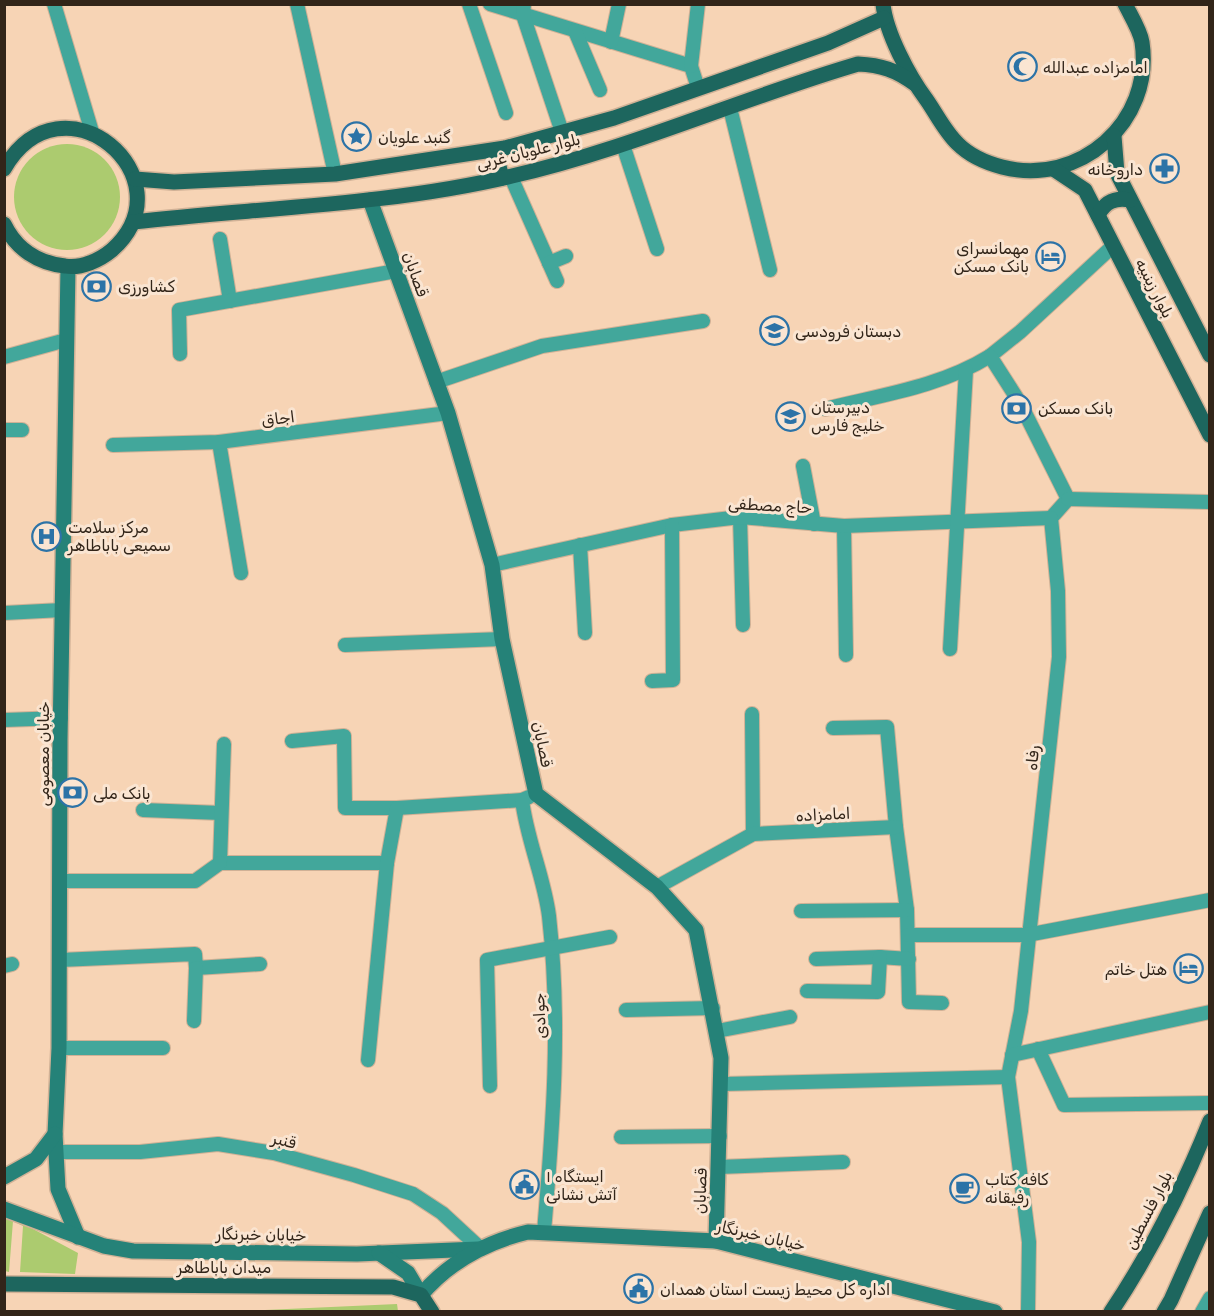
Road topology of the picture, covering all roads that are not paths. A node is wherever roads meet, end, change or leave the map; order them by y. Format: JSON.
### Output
{"nodes":[{"id":1,"x":54,"y":4,"type":"edge"},
{"id":2,"x":297,"y":4,"type":"edge"},
{"id":3,"x":469,"y":4,"type":"edge"},
{"id":4,"x":490,"y":4,"type":"edge"},
{"id":5,"x":619,"y":4,"type":"edge"},
{"id":6,"x":698,"y":4,"type":"edge"},
{"id":7,"x":1125,"y":4,"type":"edge"},
{"id":8,"x":524,"y":10,"type":"edge"},
{"id":9,"x":883,"y":11,"type":"edge"},
{"id":10,"x":575,"y":31,"type":"junction"},
{"id":11,"x":611,"y":42,"type":"junction"},
{"id":12,"x":691,"y":66,"type":"junction"},
{"id":13,"x":915,"y":84,"type":"junction"},
{"id":14,"x":698,"y":88,"type":"junction"},
{"id":15,"x":600,"y":90,"type":"dead end"},
{"id":16,"x":730,"y":108,"type":"junction"},
{"id":17,"x":506,"y":113,"type":"dead end"},
{"id":18,"x":92,"y":132,"type":"junction"},
{"id":19,"x":562,"y":132,"type":"junction"},
{"id":20,"x":1114,"y":136,"type":"junction"},
{"id":21,"x":623,"y":145,"type":"junction"},
{"id":22,"x":495,"y":150,"type":"junction"},
{"id":23,"x":4,"y":169,"type":"edge"},
{"id":24,"x":1055,"y":170,"type":"junction"},
{"id":25,"x":335,"y":174,"type":"junction"},
{"id":26,"x":506,"y":177,"type":"junction"},
{"id":27,"x":135,"y":179,"type":"junction"},
{"id":28,"x":370,"y":200,"type":"junction"},
{"id":29,"x":1130,"y":200,"type":"junction"},
{"id":30,"x":1098,"y":215,"type":"junction"},
{"id":31,"x":133,"y":222,"type":"junction"},
{"id":32,"x":6,"y":230,"type":"edge"},
{"id":33,"x":220,"y":239,"type":"dead end"},
{"id":34,"x":1113,"y":246,"type":"junction"},
{"id":35,"x":657,"y":249,"type":"dead end"},
{"id":36,"x":566,"y":256,"type":"dead end"},
{"id":37,"x":549,"y":263,"type":"junction"},
{"id":38,"x":68,"y":267,"type":"junction"},
{"id":39,"x":770,"y":270,"type":"dead end"},
{"id":40,"x":396,"y":271,"type":"junction"},
{"id":41,"x":557,"y":281,"type":"dead end"},
{"id":42,"x":230,"y":301,"type":"junction"},
{"id":43,"x":703,"y":321,"type":"dead end"},
{"id":44,"x":66,"y":340,"type":"junction"},
{"id":45,"x":180,"y":354,"type":"dead end"},
{"id":46,"x":1209,"y":355,"type":"edge"},
{"id":47,"x":990,"y":356,"type":"junction"},
{"id":48,"x":4,"y":357,"type":"edge"},
{"id":49,"x":966,"y":370,"type":"junction"},
{"id":50,"x":436,"y":382,"type":"junction"},
{"id":51,"x":825,"y":409,"type":"dead end"},
{"id":52,"x":448,"y":413,"type":"junction"},
{"id":53,"x":4,"y":430,"type":"edge"},
{"id":54,"x":22,"y":430,"type":"dead end"},
{"id":55,"x":1209,"y":435,"type":"edge"},
{"id":56,"x":219,"y":442,"type":"junction"},
{"id":57,"x":112,"y":445,"type":"dead end"},
{"id":58,"x":803,"y":466,"type":"dead end"},
{"id":59,"x":1068,"y":499,"type":"junction"},
{"id":60,"x":1209,"y":502,"type":"edge"},
{"id":61,"x":740,"y":517,"type":"junction"},
{"id":62,"x":1051,"y":518,"type":"junction"},
{"id":63,"x":958,"y":521,"type":"junction"},
{"id":64,"x":814,"y":524,"type":"junction"},
{"id":65,"x":672,"y":525,"type":"junction"},
{"id":66,"x":844,"y":526,"type":"junction"},
{"id":67,"x":580,"y":545,"type":"junction"},
{"id":68,"x":492,"y":565,"type":"junction"},
{"id":69,"x":241,"y":573,"type":"dead end"},
{"id":70,"x":62,"y":610,"type":"junction"},
{"id":71,"x":4,"y":614,"type":"edge"},
{"id":72,"x":743,"y":625,"type":"dead end"},
{"id":73,"x":585,"y":633,"type":"dead end"},
{"id":74,"x":502,"y":639,"type":"junction"},
{"id":75,"x":345,"y":645,"type":"dead end"},
{"id":76,"x":950,"y":649,"type":"dead end"},
{"id":77,"x":846,"y":655,"type":"dead end"},
{"id":78,"x":652,"y":681,"type":"dead end"},
{"id":79,"x":752,"y":714,"type":"dead end"},
{"id":80,"x":61,"y":718,"type":"junction"},
{"id":81,"x":4,"y":720,"type":"edge"},
{"id":82,"x":833,"y":728,"type":"dead end"},
{"id":83,"x":292,"y":741,"type":"dead end"},
{"id":84,"x":224,"y":744,"type":"dead end"},
{"id":85,"x":529,"y":797,"type":"junction"},
{"id":86,"x":397,"y":808,"type":"junction"},
{"id":87,"x":143,"y":810,"type":"dead end"},
{"id":88,"x":222,"y":813,"type":"junction"},
{"id":89,"x":896,"y":826,"type":"junction"},
{"id":90,"x":753,"y":834,"type":"junction"},
{"id":91,"x":220,"y":863,"type":"junction"},
{"id":92,"x":387,"y":863,"type":"junction"},
{"id":93,"x":60,"y":881,"type":"junction"},
{"id":94,"x":657,"y":887,"type":"junction"},
{"id":95,"x":1209,"y":900,"type":"edge"},
{"id":96,"x":907,"y":910,"type":"junction"},
{"id":97,"x":801,"y":911,"type":"dead end"},
{"id":98,"x":908,"y":935,"type":"junction"},
{"id":99,"x":1027,"y":935,"type":"junction"},
{"id":100,"x":610,"y":937,"type":"dead end"},
{"id":101,"x":551,"y":948,"type":"junction"},
{"id":102,"x":880,"y":957,"type":"junction"},
{"id":103,"x":816,"y":959,"type":"dead end"},
{"id":104,"x":909,"y":959,"type":"junction"},
{"id":105,"x":60,"y":960,"type":"junction"},
{"id":106,"x":260,"y":964,"type":"dead end"},
{"id":107,"x":196,"y":969,"type":"junction"},
{"id":108,"x":807,"y":991,"type":"dead end"},
{"id":109,"x":942,"y":1004,"type":"dead end"},
{"id":110,"x":713,"y":1008,"type":"junction"},
{"id":111,"x":626,"y":1010,"type":"dead end"},
{"id":112,"x":1209,"y":1012,"type":"edge"},
{"id":113,"x":790,"y":1017,"type":"dead end"},
{"id":114,"x":194,"y":1021,"type":"dead end"},
{"id":115,"x":717,"y":1031,"type":"junction"},
{"id":116,"x":60,"y":1048,"type":"junction"},
{"id":117,"x":163,"y":1048,"type":"dead end"},
{"id":118,"x":1038,"y":1049,"type":"junction"},
{"id":119,"x":1012,"y":1055,"type":"junction"},
{"id":120,"x":368,"y":1060,"type":"dead end"},
{"id":121,"x":1008,"y":1077,"type":"junction"},
{"id":122,"x":722,"y":1084,"type":"junction"},
{"id":123,"x":490,"y":1086,"type":"dead end"},
{"id":124,"x":1209,"y":1103,"type":"edge"},
{"id":125,"x":1209,"y":1121,"type":"edge"},
{"id":126,"x":55,"y":1134,"type":"junction"},
{"id":127,"x":720,"y":1136,"type":"junction"},
{"id":128,"x":621,"y":1137,"type":"dead end"},
{"id":129,"x":56,"y":1152,"type":"junction"},
{"id":130,"x":843,"y":1162,"type":"dead end"},
{"id":131,"x":719,"y":1167,"type":"junction"},
{"id":132,"x":4,"y":1177,"type":"edge"},
{"id":133,"x":4,"y":1209,"type":"edge"},
{"id":134,"x":1209,"y":1213,"type":"edge"},
{"id":135,"x":544,"y":1232,"type":"junction"},
{"id":136,"x":78,"y":1237,"type":"junction"},
{"id":137,"x":716,"y":1241,"type":"junction"},
{"id":138,"x":481,"y":1249,"type":"junction"},
{"id":139,"x":379,"y":1253,"type":"junction"},
{"id":140,"x":4,"y":1284,"type":"edge"},
{"id":141,"x":421,"y":1295,"type":"junction"},
{"id":142,"x":1209,"y":1298,"type":"edge"},
{"id":143,"x":432,"y":1311,"type":"edge"},
{"id":144,"x":995,"y":1311,"type":"edge"},
{"id":145,"x":1028,"y":1311,"type":"edge"},
{"id":146,"x":1110,"y":1311,"type":"edge"},
{"id":147,"x":1164,"y":1311,"type":"edge"},
{"id":148,"x":1202,"y":1311,"type":"edge"}],
"edges":[{"from":1,"to":18,"type":"street"},
{"from":2,"to":25,"type":"street"},
{"from":3,"to":17,"type":"street"},
{"from":4,"to":8,"type":"street"},
{"from":5,"to":11,"type":"street"},
{"from":6,"to":12,"type":"street"},
{"from":7,"to":20,"type":"main road"},
{"from":8,"to":10,"type":"street"},
{"from":8,"to":19,"type":"street"},
{"from":9,"to":13,"type":"main road"},
{"from":9,"to":14,"type":"main road","name":"بلوار علویان غربی"},
{"from":10,"to":11,"type":"street"},
{"from":10,"to":15,"type":"street"},
{"from":11,"to":12,"type":"street"},
{"from":12,"to":14,"type":"street"},
{"from":13,"to":16,"type":"main road","name":"بلوار علویان غربی"},
{"from":13,"to":24,"type":"main road"},
{"from":14,"to":19,"type":"main road","name":"بلوار علویان غربی"},
{"from":16,"to":21,"type":"main road","name":"بلوار علویان غربی"},
{"from":16,"to":39,"type":"street"},
{"from":18,"to":23,"type":"main road"},
{"from":18,"to":27,"type":"main road"},
{"from":19,"to":22,"type":"main road","name":"بلوار علویان غربی"},
{"from":20,"to":24,"type":"main road"},
{"from":20,"to":29,"type":"main road","name":"بلوار زینبیه"},
{"from":21,"to":26,"type":"main road","name":"بلوار علویان غربی"},
{"from":21,"to":35,"type":"street"},
{"from":22,"to":25,"type":"main road","name":"بلوار علویان غربی"},
{"from":22,"to":26,"type":"main road"},
{"from":24,"to":30,"type":"main road","name":"بلوار زینبیه"},
{"from":25,"to":27,"type":"main road","name":"بلوار علویان غربی"},
{"from":26,"to":28,"type":"main road","name":"بلوار علویان غربی"},
{"from":26,"to":37,"type":"street"},
{"from":27,"to":31,"type":"main road"},
{"from":28,"to":31,"type":"main road","name":"بلوار علویان غربی"},
{"from":28,"to":40,"type":"main road","name":"قصابان"},
{"from":29,"to":30,"type":"main road"},
{"from":29,"to":46,"type":"main road","name":"بلوار زینبیه"},
{"from":30,"to":34,"type":"main road","name":"بلوار زینبیه"},
{"from":31,"to":38,"type":"main road"},
{"from":32,"to":38,"type":"main road"},
{"from":33,"to":42,"type":"street"},
{"from":34,"to":47,"type":"street"},
{"from":34,"to":55,"type":"main road","name":"بلوار زینبیه"},
{"from":36,"to":37,"type":"street"},
{"from":37,"to":41,"type":"street"},
{"from":38,"to":44,"type":"main road","name":"خیابان معصومی"},
{"from":40,"to":42,"type":"street"},
{"from":40,"to":50,"type":"main road","name":"قصابان"},
{"from":42,"to":45,"type":"street"},
{"from":43,"to":50,"type":"street"},
{"from":44,"to":48,"type":"street"},
{"from":44,"to":70,"type":"main road","name":"خیابان معصومی"},
{"from":47,"to":49,"type":"street"},
{"from":47,"to":59,"type":"street"},
{"from":49,"to":51,"type":"street"},
{"from":49,"to":63,"type":"street"},
{"from":50,"to":52,"type":"main road","name":"قصابان"},
{"from":52,"to":56,"type":"street","name":"اجاق"},
{"from":52,"to":68,"type":"main road","name":"قصابان"},
{"from":53,"to":54,"type":"street"},
{"from":56,"to":57,"type":"street","name":"اجاق"},
{"from":56,"to":69,"type":"street"},
{"from":58,"to":64,"type":"street"},
{"from":59,"to":60,"type":"street"},
{"from":59,"to":62,"type":"street"},
{"from":61,"to":64,"type":"street","name":"حاج مصطفی"},
{"from":61,"to":65,"type":"street","name":"حاج مصطفی"},
{"from":61,"to":72,"type":"street"},
{"from":62,"to":63,"type":"street","name":"حاج مصطفی"},
{"from":62,"to":99,"type":"street","name":"رفاه"},
{"from":63,"to":66,"type":"street","name":"حاج مصطفی"},
{"from":63,"to":76,"type":"street"},
{"from":64,"to":66,"type":"street","name":"حاج مصطفی"},
{"from":65,"to":67,"type":"street","name":"حاج مصطفی"},
{"from":65,"to":78,"type":"street"},
{"from":66,"to":77,"type":"street"},
{"from":67,"to":68,"type":"street","name":"حاج مصطفی"},
{"from":67,"to":73,"type":"street"},
{"from":68,"to":74,"type":"main road","name":"قصابان"},
{"from":70,"to":71,"type":"street"},
{"from":70,"to":80,"type":"main road","name":"خیابان معصومی"},
{"from":74,"to":75,"type":"street"},
{"from":74,"to":85,"type":"main road","name":"قصابان"},
{"from":79,"to":90,"type":"street"},
{"from":80,"to":81,"type":"street"},
{"from":80,"to":93,"type":"main road","name":"خیابان معصومی"},
{"from":82,"to":89,"type":"street"},
{"from":83,"to":86,"type":"street"},
{"from":84,"to":88,"type":"street"},
{"from":85,"to":86,"type":"street"},
{"from":85,"to":94,"type":"main road","name":"قصابان"},
{"from":85,"to":101,"type":"street","name":"جوادی"},
{"from":86,"to":92,"type":"street"},
{"from":87,"to":88,"type":"street"},
{"from":88,"to":91,"type":"street"},
{"from":89,"to":90,"type":"street","name":"امامزاده"},
{"from":89,"to":96,"type":"street"},
{"from":90,"to":94,"type":"street","name":"امامزاده"},
{"from":91,"to":92,"type":"street"},
{"from":91,"to":93,"type":"street"},
{"from":92,"to":120,"type":"street"},
{"from":93,"to":105,"type":"main road","name":"خیابان معصومی"},
{"from":94,"to":110,"type":"main road","name":"قصابان"},
{"from":95,"to":99,"type":"street"},
{"from":96,"to":97,"type":"street"},
{"from":96,"to":98,"type":"street"},
{"from":98,"to":99,"type":"street"},
{"from":98,"to":104,"type":"street"},
{"from":99,"to":119,"type":"street","name":"رفاه"},
{"from":100,"to":101,"type":"street"},
{"from":101,"to":123,"type":"street"},
{"from":101,"to":135,"type":"street","name":"جوادی"},
{"from":102,"to":103,"type":"street"},
{"from":102,"to":104,"type":"street"},
{"from":102,"to":108,"type":"street"},
{"from":104,"to":109,"type":"street"},
{"from":105,"to":107,"type":"street"},
{"from":105,"to":116,"type":"main road","name":"خیابان معصومی"},
{"from":106,"to":107,"type":"street"},
{"from":107,"to":114,"type":"street"},
{"from":110,"to":111,"type":"street"},
{"from":110,"to":115,"type":"main road","name":"قصابان"},
{"from":112,"to":118,"type":"street"},
{"from":113,"to":115,"type":"street"},
{"from":115,"to":122,"type":"main road","name":"قصابان"},
{"from":116,"to":117,"type":"street"},
{"from":116,"to":126,"type":"main road","name":"خیابان معصومی"},
{"from":118,"to":119,"type":"street"},
{"from":118,"to":124,"type":"street"},
{"from":119,"to":121,"type":"street","name":"رفاه"},
{"from":121,"to":122,"type":"street"},
{"from":121,"to":145,"type":"street","name":"رفاه"},
{"from":122,"to":127,"type":"main road","name":"قصابان"},
{"from":125,"to":146,"type":"main road","name":"بلوار فلسطین"},
{"from":126,"to":129,"type":"main road","name":"خیابان معصومی"},
{"from":126,"to":132,"type":"main road"},
{"from":127,"to":128,"type":"street"},
{"from":127,"to":131,"type":"main road","name":"قصابان"},
{"from":129,"to":136,"type":"main road","name":"خیابان معصومی"},
{"from":129,"to":138,"type":"street","name":"قنبر"},
{"from":130,"to":131,"type":"street"},
{"from":131,"to":137,"type":"main road","name":"قصابان"},
{"from":133,"to":136,"type":"main road","name":"خیابان خبرنگار"},
{"from":134,"to":147,"type":"main road"},
{"from":135,"to":137,"type":"main road","name":"خیابان خبرنگار"},
{"from":135,"to":138,"type":"main road","name":"خیابان خبرنگار"},
{"from":136,"to":139,"type":"main road","name":"خیابان خبرنگار"},
{"from":137,"to":144,"type":"main road","name":"خیابان خبرنگار"},
{"from":138,"to":139,"type":"main road","name":"خیابان خبرنگار"},
{"from":138,"to":141,"type":"main road","name":"خیابان خبرنگار"},
{"from":139,"to":141,"type":"main road"},
{"from":140,"to":141,"type":"main road","name":"میدان باباطاهر"},
{"from":141,"to":143,"type":"main road"},
{"from":142,"to":148,"type":"street"}]}
